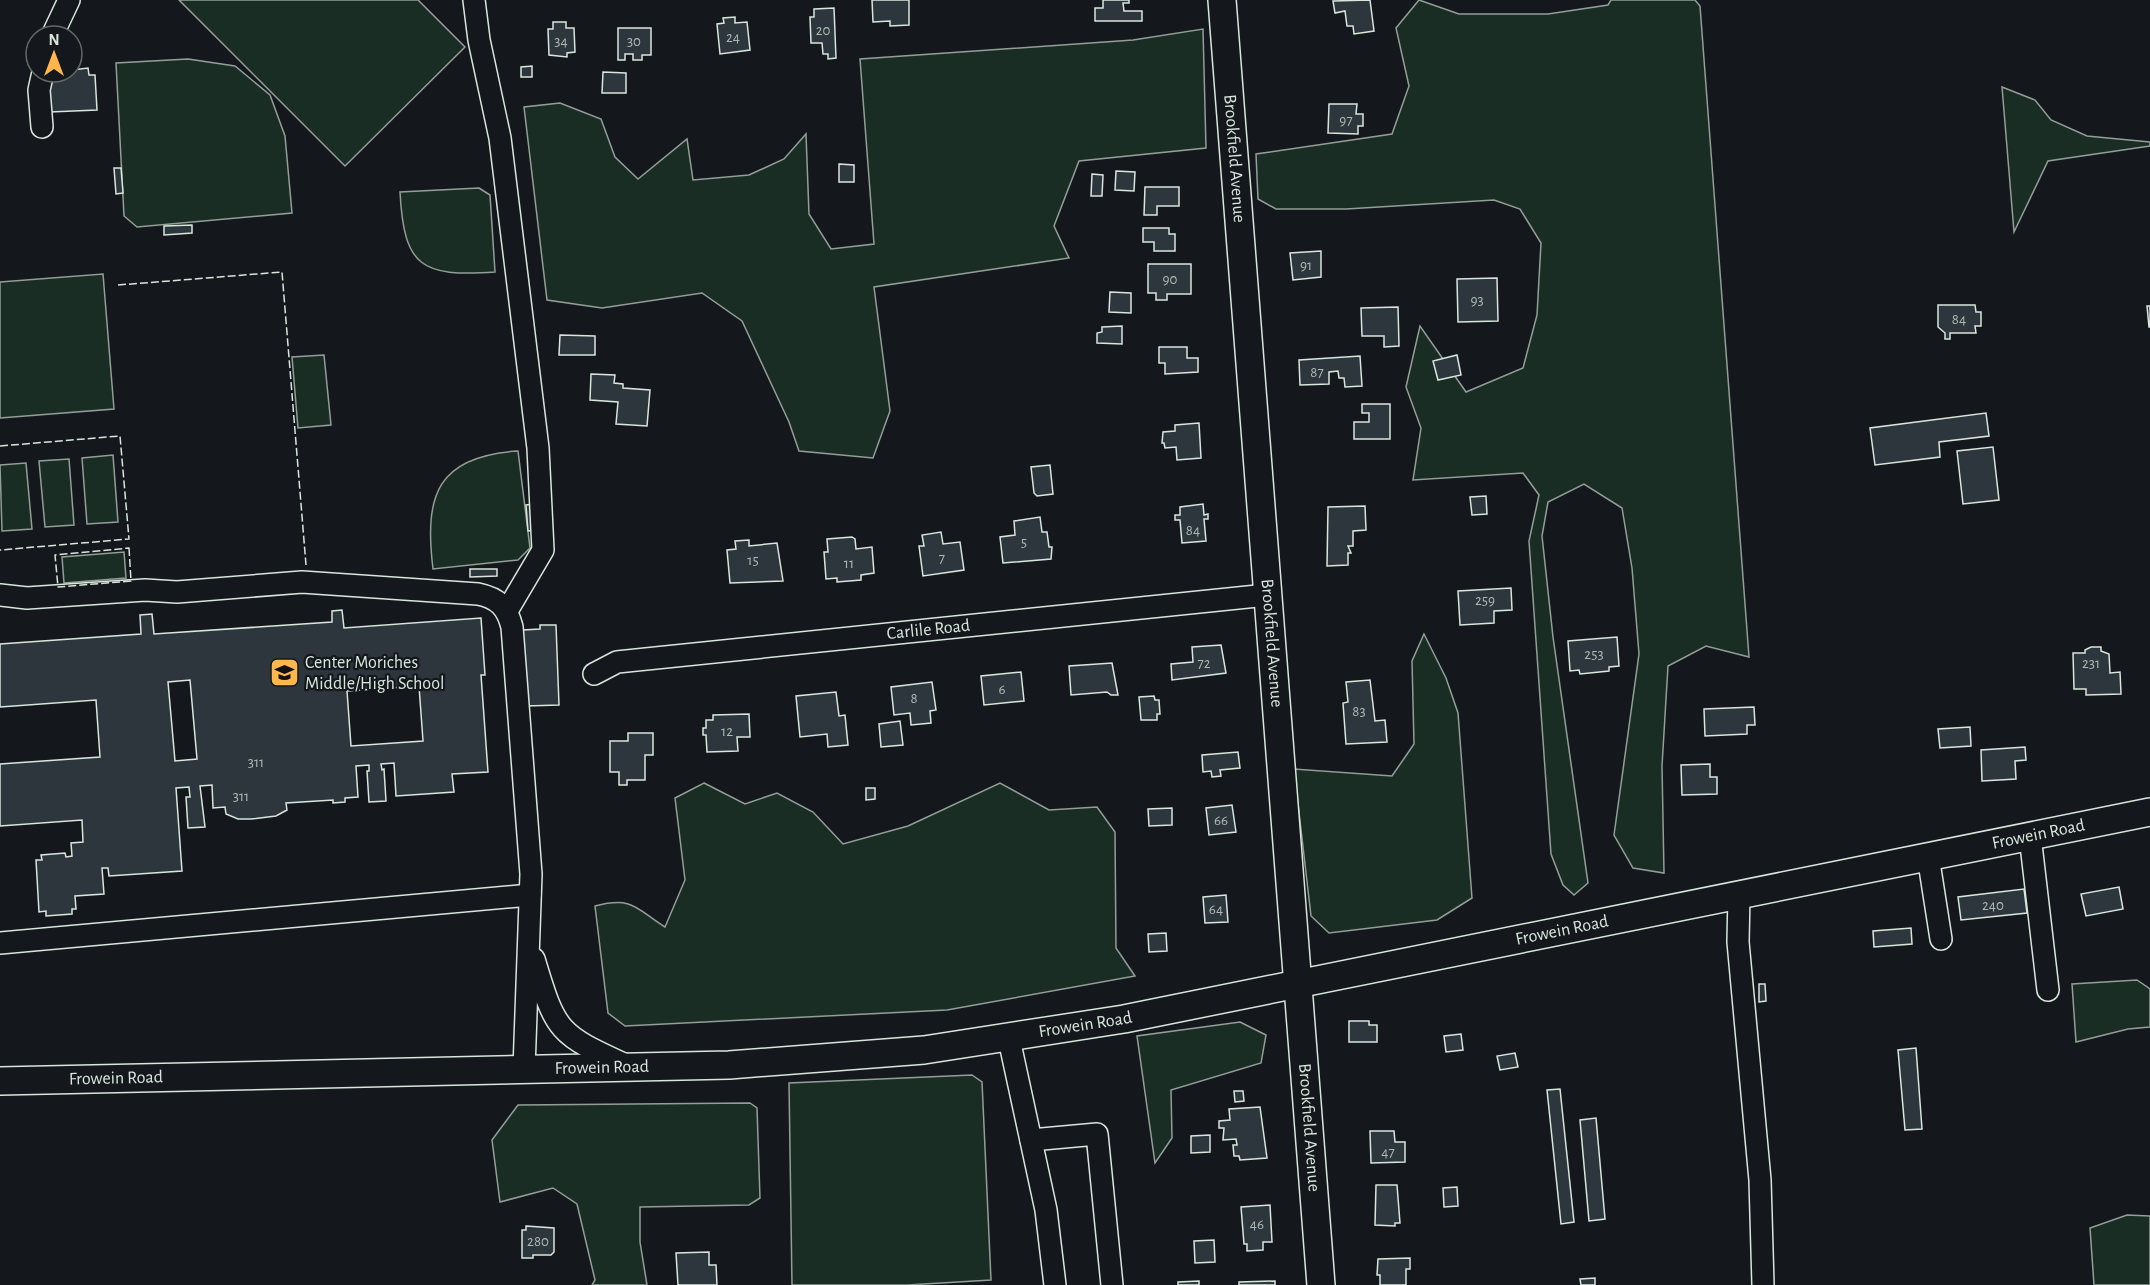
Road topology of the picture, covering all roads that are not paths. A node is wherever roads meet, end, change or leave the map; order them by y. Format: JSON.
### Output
{"nodes":[{"id":1,"x":69,"y":0,"type":"edge"},
{"id":2,"x":474,"y":0,"type":"edge"},
{"id":3,"x":1222,"y":0,"type":"edge"},
{"id":4,"x":58,"y":24,"type":"edge"},
{"id":5,"x":40,"y":84,"type":"edge"},
{"id":6,"x":42,"y":127,"type":"dead end"},
{"id":7,"x":0,"y":595,"type":"edge"},
{"id":8,"x":1267,"y":596,"type":"junction"},
{"id":9,"x":507,"y":611,"type":"junction"},
{"id":10,"x":594,"y":674,"type":"dead end"},
{"id":11,"x":2150,"y":812,"type":"edge"},
{"id":12,"x":2030,"y":836,"type":"junction"},
{"id":13,"x":1928,"y":856,"type":"junction"},
{"id":14,"x":1739,"y":894,"type":"junction"},
{"id":15,"x":530,"y":895,"type":"junction"},
{"id":16,"x":1941,"y":939,"type":"dead end"},
{"id":17,"x":529,"y":942,"type":"junction"},
{"id":18,"x":0,"y":943,"type":"edge"},
{"id":19,"x":1297,"y":984,"type":"junction"},
{"id":20,"x":2048,"y":990,"type":"dead end"},
{"id":21,"x":1009,"y":1039,"type":"junction"},
{"id":22,"x":631,"y":1067,"type":"junction"},
{"id":23,"x":524,"y":1069,"type":"junction"},
{"id":24,"x":0,"y":1081,"type":"edge"},
{"id":25,"x":1031,"y":1140,"type":"junction"},
{"id":26,"x":1055,"y":1285,"type":"edge"},
{"id":27,"x":1112,"y":1285,"type":"edge"},
{"id":28,"x":1321,"y":1285,"type":"edge"},
{"id":29,"x":1763,"y":1285,"type":"edge"}],
"edges":[{"from":1,"to":4,"type":"street"},
{"from":2,"to":9,"type":"street"},
{"from":3,"to":8,"type":"main road","name":"Brookfield Avenue"},
{"from":5,"to":6,"type":"street"},
{"from":7,"to":9,"type":"street"},
{"from":8,"to":10,"type":"street","name":"Carlile Road"},
{"from":8,"to":19,"type":"main road","name":"Brookfield Avenue"},
{"from":9,"to":15,"type":"street"},
{"from":11,"to":12,"type":"main road","name":"Frowein Road"},
{"from":12,"to":13,"type":"main road","name":"Frowein Road"},
{"from":12,"to":20,"type":"street"},
{"from":13,"to":14,"type":"main road","name":"Frowein Road"},
{"from":13,"to":16,"type":"street"},
{"from":14,"to":19,"type":"main road","name":"Frowein Road"},
{"from":14,"to":29,"type":"street"},
{"from":15,"to":17,"type":"street"},
{"from":15,"to":18,"type":"street"},
{"from":17,"to":22,"type":"street"},
{"from":17,"to":23,"type":"street"},
{"from":19,"to":21,"type":"main road","name":"Frowein Road"},
{"from":19,"to":28,"type":"main road","name":"Brookfield Avenue"},
{"from":21,"to":22,"type":"main road","name":"Frowein Road"},
{"from":21,"to":25,"type":"street"},
{"from":22,"to":23,"type":"main road","name":"Frowein Road"},
{"from":23,"to":24,"type":"main road","name":"Frowein Road"},
{"from":25,"to":26,"type":"street"},
{"from":25,"to":27,"type":"street"}]}
